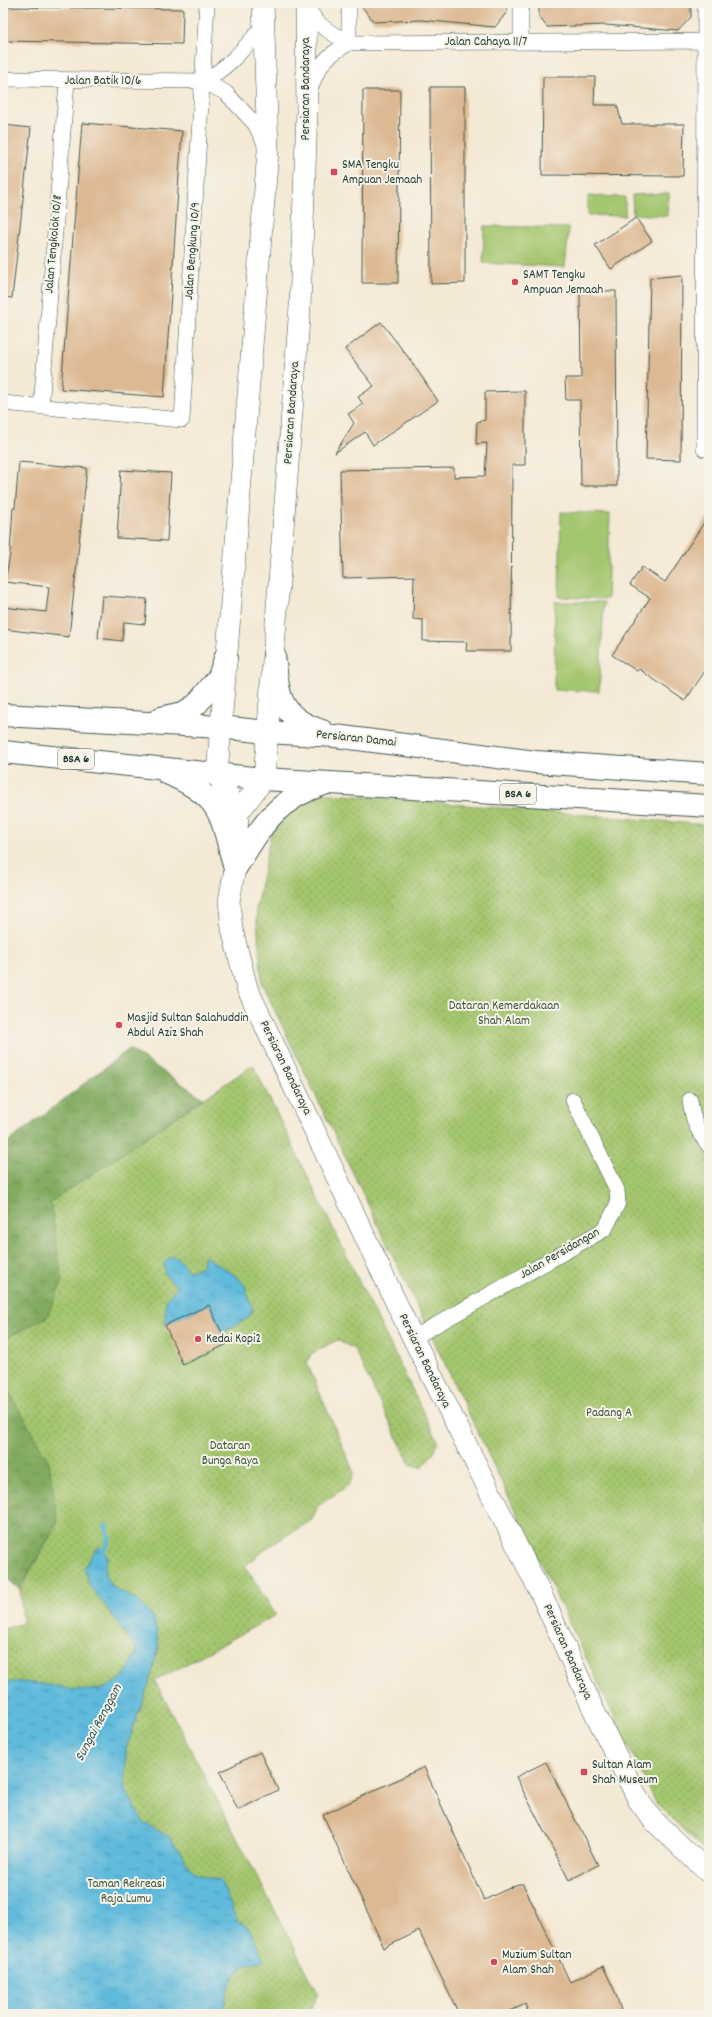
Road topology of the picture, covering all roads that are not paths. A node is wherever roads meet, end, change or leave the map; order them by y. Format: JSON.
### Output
{"nodes":[{"id":1,"x":207,"y":3,"type":"edge"},
{"id":2,"x":263,"y":3,"type":"edge"},
{"id":3,"x":307,"y":3,"type":"edge"},
{"id":4,"x":349,"y":3,"type":"edge"},
{"id":5,"x":521,"y":3,"type":"edge"},
{"id":6,"x":705,"y":3,"type":"edge"},
{"id":7,"x":264,"y":25,"type":"junction"},
{"id":8,"x":707,"y":41,"type":"edge"},
{"id":9,"x":521,"y":42,"type":"junction"},
{"id":10,"x":349,"y":43,"type":"junction"},
{"id":11,"x":3,"y":79,"type":"edge"},
{"id":12,"x":67,"y":81,"type":"junction"},
{"id":13,"x":203,"y":81,"type":"junction"},
{"id":14,"x":306,"y":112,"type":"junction"},
{"id":15,"x":268,"y":151,"type":"junction"},
{"id":16,"x":3,"y":403,"type":"edge"},
{"id":17,"x":41,"y":407,"type":"junction"},
{"id":18,"x":704,"y":448,"type":"dead end"},
{"id":19,"x":274,"y":655,"type":"junction"},
{"id":20,"x":226,"y":656,"type":"junction"},
{"id":21,"x":3,"y":715,"type":"edge"},
{"id":22,"x":138,"y":722,"type":"junction"},
{"id":23,"x":220,"y":727,"type":"junction"},
{"id":24,"x":267,"y":732,"type":"junction"},
{"id":25,"x":335,"y":736,"type":"junction"},
{"id":26,"x":3,"y":752,"type":"edge"},
{"id":27,"x":150,"y":766,"type":"junction"},
{"id":28,"x":217,"y":774,"type":"junction"},
{"id":29,"x":709,"y":774,"type":"edge"},
{"id":30,"x":264,"y":779,"type":"junction"},
{"id":31,"x":327,"y":783,"type":"junction"},
{"id":32,"x":709,"y":806,"type":"edge"},
{"id":33,"x":238,"y":813,"type":"junction"},
{"id":34,"x":235,"y":869,"type":"junction"},
{"id":35,"x":573,"y":1100,"type":"dead end"},
{"id":36,"x":690,"y":1100,"type":"dead end"},
{"id":37,"x":709,"y":1146,"type":"edge"},
{"id":38,"x":413,"y":1338,"type":"junction"},
{"id":39,"x":709,"y":1873,"type":"edge"}],
"edges":[{"from":1,"to":13,"type":"street","name":"Jalan Bengkung 10/9"},
{"from":2,"to":7,"type":"main road"},
{"from":3,"to":10,"type":"street"},
{"from":3,"to":14,"type":"main road","name":"Persiaran Bandaraya"},
{"from":4,"to":10,"type":"street"},
{"from":5,"to":9,"type":"street"},
{"from":6,"to":8,"type":"street"},
{"from":7,"to":13,"type":"street","name":"Jalan Batik 10/6"},
{"from":7,"to":15,"type":"main road"},
{"from":8,"to":9,"type":"street","name":"Jalan Cahaya 11/7"},
{"from":8,"to":18,"type":"street"},
{"from":9,"to":10,"type":"street","name":"Jalan Cahaya 11/7"},
{"from":10,"to":14,"type":"street","name":"Jalan Cahaya 11/7"},
{"from":11,"to":12,"type":"street","name":"Jalan Batik 10/6"},
{"from":12,"to":13,"type":"street","name":"Jalan Batik 10/6"},
{"from":12,"to":17,"type":"street","name":"Jalan Tengkolok 10/8"},
{"from":13,"to":15,"type":"street","name":"Jalan Batik 10/6"},
{"from":13,"to":17,"type":"street","name":"Jalan Bengkung 10/9"},
{"from":14,"to":19,"type":"main road","name":"Persiaran Bandaraya"},
{"from":15,"to":20,"type":"main road"},
{"from":16,"to":17,"type":"street"},
{"from":19,"to":24,"type":"main road","name":"Persiaran Bandaraya"},
{"from":19,"to":25,"type":"main road"},
{"from":20,"to":22,"type":"main road"},
{"from":20,"to":23,"type":"main road"},
{"from":21,"to":22,"type":"main road","name":"Persiaran Damai"},
{"from":22,"to":23,"type":"main road","name":"Persiaran Damai"},
{"from":23,"to":24,"type":"main road","name":"Persiaran Damai"},
{"from":23,"to":28,"type":"main road"},
{"from":24,"to":25,"type":"main road","name":"Persiaran Damai"},
{"from":24,"to":30,"type":"main road","name":"Persiaran Bandaraya"},
{"from":25,"to":29,"type":"main road","name":"Persiaran Damai"},
{"from":26,"to":27,"type":"main road","number":"BSA 6"},
{"from":27,"to":28,"type":"main road","number":"BSA 6"},
{"from":27,"to":34,"type":"main road"},
{"from":28,"to":30,"type":"main road","number":"BSA 6"},
{"from":28,"to":33,"type":"main road"},
{"from":30,"to":31,"type":"main road","number":"BSA 6"},
{"from":30,"to":33,"type":"main road"},
{"from":31,"to":32,"type":"main road","number":"BSA 6"},
{"from":31,"to":34,"type":"main road"},
{"from":33,"to":34,"type":"main road","name":"Persiaran Bandaraya"},
{"from":34,"to":38,"type":"main road","name":"Persiaran Bandaraya"},
{"from":35,"to":38,"type":"street","name":"Jalan Persidangan"},
{"from":36,"to":37,"type":"street"},
{"from":38,"to":39,"type":"main road","name":"Persiaran Bandaraya"}]}
